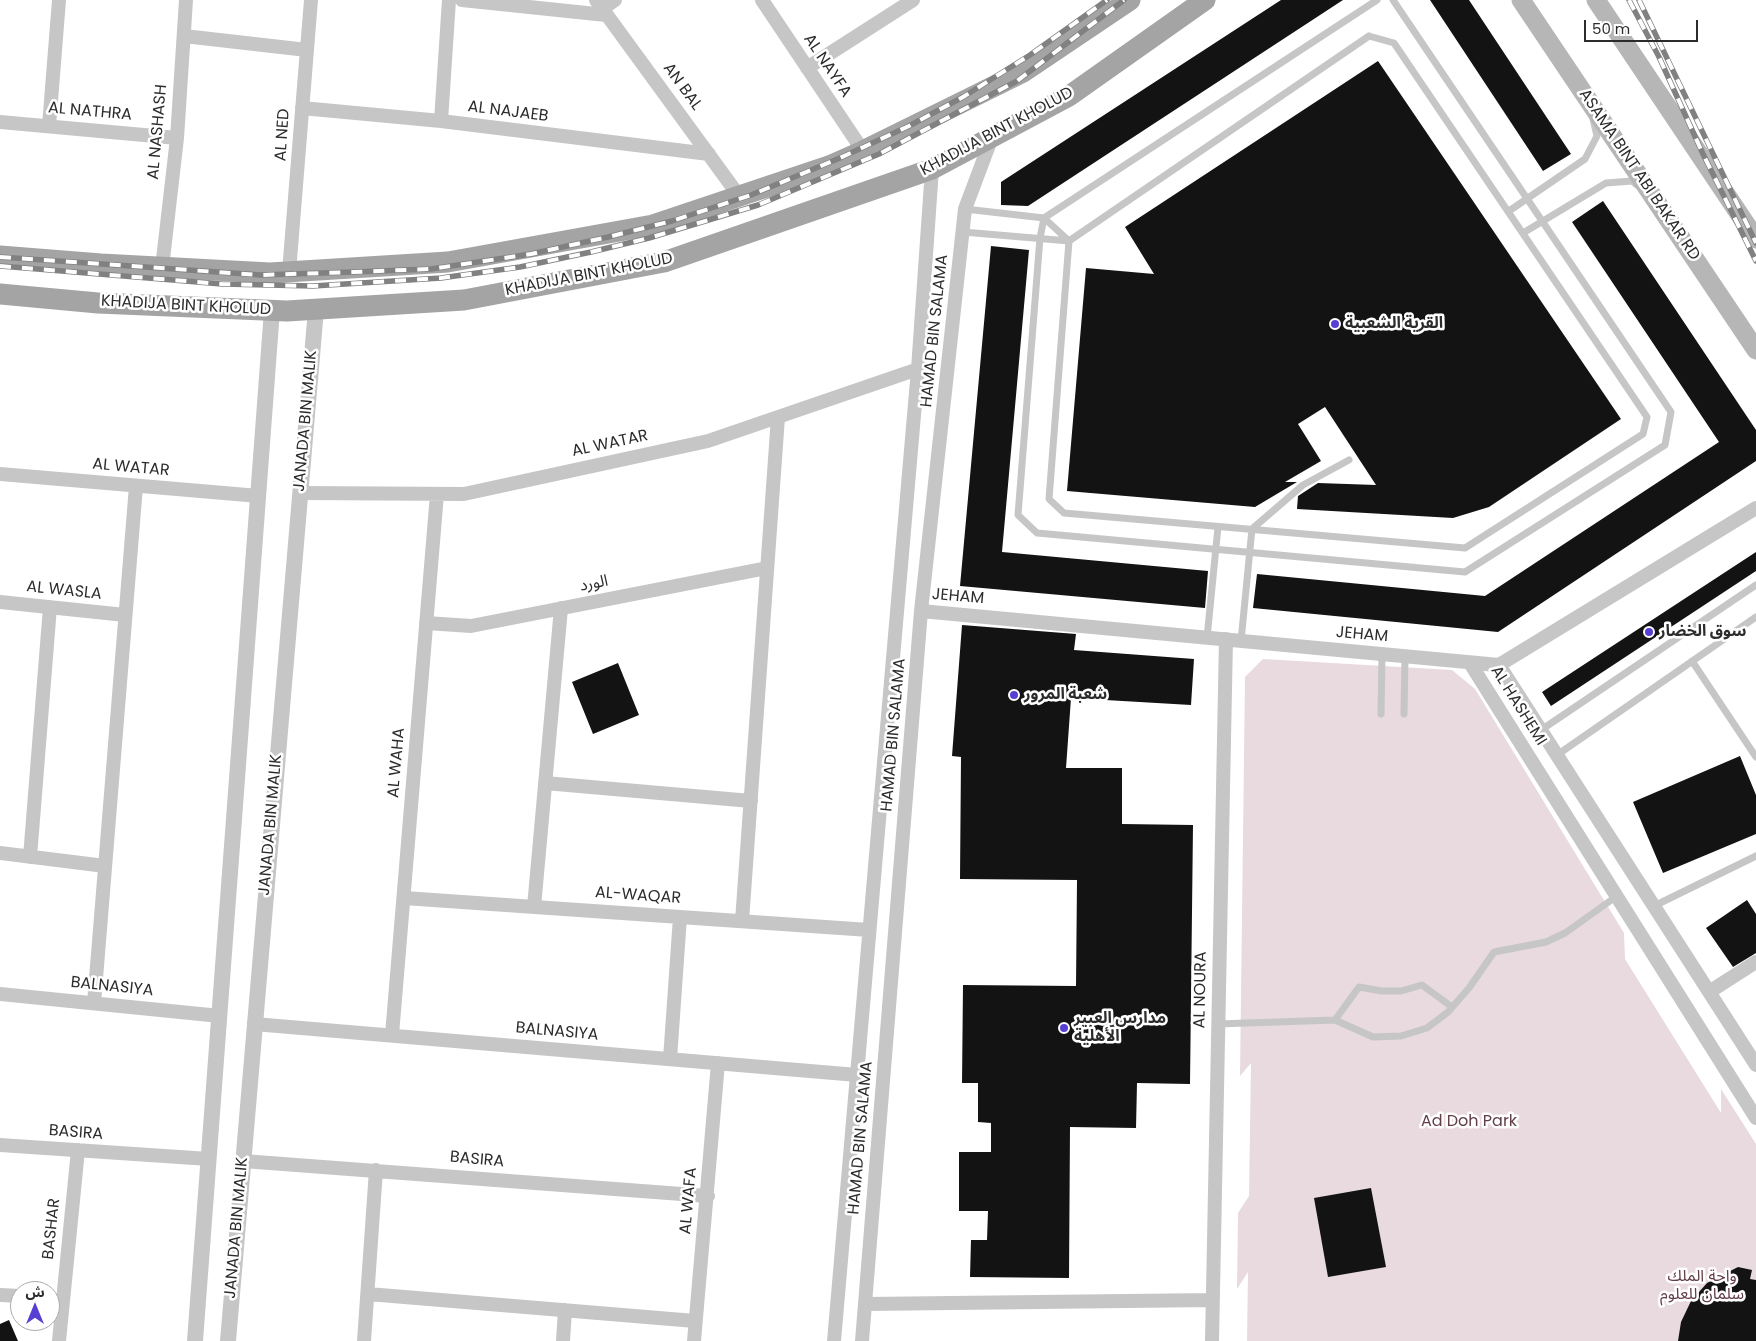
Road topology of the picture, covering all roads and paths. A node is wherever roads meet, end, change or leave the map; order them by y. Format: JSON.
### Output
{"nodes":[{"id":1,"x":59,"y":0,"type":"edge"},
{"id":2,"x":186,"y":0,"type":"edge"},
{"id":3,"x":311,"y":0,"type":"edge"},
{"id":4,"x":449,"y":0,"type":"edge"},
{"id":5,"x":462,"y":0,"type":"edge"},
{"id":6,"x":615,"y":0,"type":"edge"},
{"id":7,"x":762,"y":0,"type":"edge"},
{"id":8,"x":913,"y":0,"type":"edge"},
{"id":9,"x":1130,"y":0,"type":"edge"},
{"id":10,"x":1205,"y":0,"type":"edge"},
{"id":11,"x":1377,"y":0,"type":"edge"},
{"id":12,"x":1393,"y":0,"type":"edge"},
{"id":13,"x":1521,"y":0,"type":"edge"},
{"id":14,"x":1598,"y":1,"type":"edge"},
{"id":15,"x":601,"y":8,"type":"edge"},
{"id":16,"x":184,"y":36,"type":"junction"},
{"id":17,"x":307,"y":50,"type":"junction"},
{"id":18,"x":806,"y":68,"type":"junction"},
{"id":19,"x":1588,"y":100,"type":"junction"},
{"id":20,"x":302,"y":108,"type":"junction"},
{"id":21,"x":0,"y":122,"type":"edge"},
{"id":22,"x":441,"y":122,"type":"junction"},
{"id":23,"x":49,"y":126,"type":"junction"},
{"id":24,"x":992,"y":137,"type":"junction"},
{"id":25,"x":177,"y":138,"type":"junction"},
{"id":26,"x":863,"y":151,"type":"junction"},
{"id":27,"x":709,"y":154,"type":"junction"},
{"id":28,"x":932,"y":170,"type":"junction"},
{"id":29,"x":739,"y":196,"type":"junction"},
{"id":30,"x":1654,"y":197,"type":"junction"},
{"id":31,"x":1527,"y":198,"type":"junction"},
{"id":32,"x":966,"y":209,"type":"junction"},
{"id":33,"x":1509,"y":212,"type":"junction"},
{"id":34,"x":1044,"y":218,"type":"junction"},
{"id":35,"x":1542,"y":221,"type":"junction"},
{"id":36,"x":963,"y":232,"type":"junction"},
{"id":37,"x":1523,"y":233,"type":"junction"},
{"id":38,"x":1755,"y":237,"type":"edge"},
{"id":39,"x":1040,"y":238,"type":"junction"},
{"id":40,"x":1069,"y":241,"type":"junction"},
{"id":41,"x":0,"y":256,"type":"edge"},
{"id":42,"x":162,"y":268,"type":"junction"},
{"id":43,"x":289,"y":272,"type":"junction"},
{"id":44,"x":0,"y":294,"type":"edge"},
{"id":45,"x":316,"y":309,"type":"junction"},
{"id":46,"x":272,"y":310,"type":"junction"},
{"id":47,"x":1756,"y":350,"type":"edge"},
{"id":48,"x":918,"y":369,"type":"junction"},
{"id":49,"x":778,"y":417,"type":"junction"},
{"id":50,"x":1349,"y":460,"type":"dead end"},
{"id":51,"x":0,"y":474,"type":"edge"},
{"id":52,"x":136,"y":486,"type":"junction"},
{"id":53,"x":300,"y":493,"type":"junction"},
{"id":54,"x":437,"y":494,"type":"junction"},
{"id":55,"x":259,"y":496,"type":"junction"},
{"id":56,"x":1756,"y":508,"type":"edge"},
{"id":57,"x":1218,"y":527,"type":"junction"},
{"id":58,"x":1252,"y":529,"type":"junction"},
{"id":59,"x":1216,"y":550,"type":"junction"},
{"id":60,"x":1250,"y":553,"type":"junction"},
{"id":61,"x":768,"y":568,"type":"junction"},
{"id":62,"x":1756,"y":585,"type":"edge"},
{"id":63,"x":0,"y":602,"type":"edge"},
{"id":64,"x":50,"y":607,"type":"junction"},
{"id":65,"x":561,"y":608,"type":"junction"},
{"id":66,"x":921,"y":611,"type":"junction"},
{"id":67,"x":125,"y":615,"type":"junction"},
{"id":68,"x":1756,"y":617,"type":"edge"},
{"id":69,"x":426,"y":623,"type":"junction"},
{"id":70,"x":1207,"y":638,"type":"junction"},
{"id":71,"x":1226,"y":639,"type":"junction"},
{"id":72,"x":1241,"y":641,"type":"junction"},
{"id":73,"x":1382,"y":654,"type":"junction"},
{"id":74,"x":1405,"y":656,"type":"junction"},
{"id":75,"x":1692,"y":661,"type":"junction"},
{"id":76,"x":1499,"y":665,"type":"junction"},
{"id":77,"x":1381,"y":714,"type":"dead end"},
{"id":78,"x":1404,"y":714,"type":"dead end"},
{"id":79,"x":1541,"y":730,"type":"junction"},
{"id":80,"x":1557,"y":755,"type":"junction"},
{"id":81,"x":1756,"y":757,"type":"edge"},
{"id":82,"x":545,"y":783,"type":"junction"},
{"id":83,"x":751,"y":802,"type":"junction"},
{"id":84,"x":0,"y":852,"type":"edge"},
{"id":85,"x":30,"y":856,"type":"junction"},
{"id":86,"x":1756,"y":856,"type":"edge"},
{"id":87,"x":105,"y":866,"type":"junction"},
{"id":88,"x":1617,"y":896,"type":"junction"},
{"id":89,"x":404,"y":898,"type":"junction"},
{"id":90,"x":1654,"y":906,"type":"junction"},
{"id":91,"x":534,"y":907,"type":"junction"},
{"id":92,"x":680,"y":917,"type":"junction"},
{"id":93,"x":742,"y":921,"type":"junction"},
{"id":94,"x":869,"y":930,"type":"junction"},
{"id":95,"x":1756,"y":962,"type":"edge"},
{"id":96,"x":1709,"y":992,"type":"junction"},
{"id":97,"x":0,"y":994,"type":"edge"},
{"id":98,"x":94,"y":1003,"type":"junction"},
{"id":99,"x":1452,"y":1007,"type":"junction"},
{"id":100,"x":220,"y":1016,"type":"junction"},
{"id":101,"x":1335,"y":1020,"type":"junction"},
{"id":102,"x":254,"y":1024,"type":"junction"},
{"id":103,"x":1218,"y":1024,"type":"junction"},
{"id":104,"x":392,"y":1035,"type":"junction"},
{"id":105,"x":670,"y":1059,"type":"junction"},
{"id":106,"x":718,"y":1063,"type":"junction"},
{"id":107,"x":1756,"y":1065,"type":"edge"},
{"id":108,"x":857,"y":1075,"type":"junction"},
{"id":109,"x":1756,"y":1118,"type":"edge"},
{"id":110,"x":0,"y":1145,"type":"edge"},
{"id":111,"x":78,"y":1150,"type":"junction"},
{"id":112,"x":209,"y":1159,"type":"junction"},
{"id":113,"x":243,"y":1161,"type":"junction"},
{"id":114,"x":376,"y":1170,"type":"junction"},
{"id":115,"x":708,"y":1196,"type":"junction"},
{"id":116,"x":59,"y":1281,"type":"edge"},
{"id":117,"x":368,"y":1294,"type":"junction"},
{"id":118,"x":1213,"y":1300,"type":"junction"},
{"id":119,"x":865,"y":1304,"type":"junction"},
{"id":120,"x":565,"y":1310,"type":"junction"},
{"id":121,"x":696,"y":1321,"type":"junction"},
{"id":122,"x":194,"y":1341,"type":"edge"},
{"id":123,"x":228,"y":1341,"type":"edge"},
{"id":124,"x":364,"y":1341,"type":"edge"},
{"id":125,"x":563,"y":1341,"type":"edge"},
{"id":126,"x":694,"y":1341,"type":"edge"},
{"id":127,"x":834,"y":1341,"type":"edge"},
{"id":128,"x":862,"y":1341,"type":"edge"},
{"id":129,"x":1212,"y":1341,"type":"edge"}],
"edges":[{"from":1,"to":23,"type":"street"},
{"from":2,"to":16,"type":"street","name":"AL NASHASH"},
{"from":3,"to":17,"type":"street","name":"AL NED"},
{"from":4,"to":22,"type":"street"},
{"from":5,"to":15,"type":"street"},
{"from":6,"to":15,"type":"street"},
{"from":7,"to":18,"type":"street","name":"AL NAYFA"},
{"from":8,"to":18,"type":"street"},
{"from":9,"to":26,"type":"main road"},
{"from":10,"to":24,"type":"main road","name":"KHADIJA BINT KHOLUD"},
{"from":11,"to":34,"type":"lane"},
{"from":12,"to":31,"type":"lane"},
{"from":13,"to":19,"type":"main road","name":"ASAMA BINT ABI BAKAR RD"},
{"from":14,"to":38,"type":"main road"},
{"from":15,"to":27,"type":"street","name":"AN BAL"},
{"from":16,"to":17,"type":"street"},
{"from":16,"to":25,"type":"street","name":"AL NASHASH"},
{"from":17,"to":20,"type":"street","name":"AL NED"},
{"from":18,"to":26,"type":"street","name":"AL NAYFA"},
{"from":19,"to":30,"type":"main road","name":"ASAMA BINT ABI BAKAR RD"},
{"from":19,"to":31,"type":"lane"},
{"from":20,"to":22,"type":"street","name":"AL NAJAEB"},
{"from":20,"to":43,"type":"street","name":"AL NED"},
{"from":21,"to":23,"type":"street","name":"AL NATHRA"},
{"from":22,"to":27,"type":"street","name":"AL NAJAEB"},
{"from":23,"to":25,"type":"street","name":"AL NATHRA"},
{"from":24,"to":28,"type":"main road","name":"KHADIJA BINT KHOLUD"},
{"from":24,"to":32,"type":"street","name":"HAMAD BIN SALAMA"},
{"from":25,"to":42,"type":"street","name":"AL NASHASH"},
{"from":26,"to":29,"type":"main road"},
{"from":27,"to":29,"type":"street","name":"AN BAL"},
{"from":28,"to":45,"type":"main road","name":"KHADIJA BINT KHOLUD"},
{"from":28,"to":48,"type":"street","name":"HAMAD BIN SALAMA"},
{"from":29,"to":43,"type":"main road"},
{"from":30,"to":35,"type":"lane"},
{"from":30,"to":47,"type":"main road","name":"ASAMA BINT ABI BAKAR RD"},
{"from":31,"to":33,"type":"lane"},
{"from":31,"to":35,"type":"lane"},
{"from":32,"to":34,"type":"lane"},
{"from":32,"to":36,"type":"street","name":"HAMAD BIN SALAMA"},
{"from":33,"to":37,"type":"lane"},
{"from":33,"to":40,"type":"lane"},
{"from":34,"to":39,"type":"lane"},
{"from":34,"to":40,"type":"lane"},
{"from":35,"to":37,"type":"lane"},
{"from":35,"to":60,"type":"lane"},
{"from":36,"to":39,"type":"lane"},
{"from":36,"to":66,"type":"street","name":"HAMAD BIN SALAMA"},
{"from":37,"to":58,"type":"lane"},
{"from":39,"to":40,"type":"lane"},
{"from":39,"to":59,"type":"lane"},
{"from":40,"to":57,"type":"lane"},
{"from":41,"to":42,"type":"main road"},
{"from":42,"to":43,"type":"main road"},
{"from":44,"to":46,"type":"main road","name":"KHADIJA BINT KHOLUD"},
{"from":45,"to":46,"type":"main road","name":"KHADIJA BINT KHOLUD"},
{"from":45,"to":53,"type":"street","name":"JANADA BIN MALIK"},
{"from":46,"to":55,"type":"street","name":"JANADA BIN MALIK"},
{"from":48,"to":49,"type":"street","name":"AL WATAR"},
{"from":48,"to":94,"type":"street","name":"HAMAD BIN SALAMA"},
{"from":49,"to":54,"type":"street","name":"AL WATAR"},
{"from":49,"to":61,"type":"street"},
{"from":50,"to":58,"type":"lane"},
{"from":51,"to":52,"type":"street","name":"AL WATAR"},
{"from":52,"to":55,"type":"street","name":"AL WATAR"},
{"from":52,"to":67,"type":"street"},
{"from":53,"to":54,"type":"street","name":"AL WATAR"},
{"from":53,"to":102,"type":"street","name":"JANADA BIN MALIK"},
{"from":54,"to":69,"type":"street","name":"AL WAHA"},
{"from":55,"to":100,"type":"street","name":"JANADA BIN MALIK"},
{"from":56,"to":76,"type":"street"},
{"from":57,"to":58,"type":"lane"},
{"from":57,"to":59,"type":"lane"},
{"from":58,"to":60,"type":"lane"},
{"from":59,"to":60,"type":"lane"},
{"from":59,"to":70,"type":"lane"},
{"from":60,"to":72,"type":"lane"},
{"from":61,"to":65,"type":"street","name":"الورد"},
{"from":61,"to":83,"type":"street"},
{"from":62,"to":79,"type":"lane"},
{"from":63,"to":64,"type":"street","name":"AL WASLA"},
{"from":64,"to":67,"type":"street","name":"AL WASLA"},
{"from":64,"to":85,"type":"street"},
{"from":65,"to":69,"type":"street","name":"الورد"},
{"from":65,"to":82,"type":"street"},
{"from":66,"to":70,"type":"street","name":"JEHAM"},
{"from":66,"to":119,"type":"street","name":"HAMAD BIN SALAMA"},
{"from":67,"to":87,"type":"street"},
{"from":68,"to":75,"type":"lane"},
{"from":69,"to":89,"type":"street","name":"AL WAHA"},
{"from":70,"to":71,"type":"street","name":"JEHAM"},
{"from":71,"to":72,"type":"street","name":"JEHAM"},
{"from":71,"to":103,"type":"street","name":"AL NOURA"},
{"from":72,"to":73,"type":"street","name":"JEHAM"},
{"from":73,"to":74,"type":"street","name":"JEHAM"},
{"from":73,"to":77,"type":"lane"},
{"from":74,"to":76,"type":"street","name":"JEHAM"},
{"from":74,"to":78,"type":"lane"},
{"from":75,"to":80,"type":"lane"},
{"from":75,"to":81,"type":"lane"},
{"from":76,"to":79,"type":"street","name":"AL HASHEMI"},
{"from":76,"to":88,"type":"street","name":"AL HASHEMI"},
{"from":79,"to":80,"type":"street","name":"AL HASHEMI"},
{"from":80,"to":90,"type":"street","name":"AL HASHEMI"},
{"from":82,"to":83,"type":"street"},
{"from":82,"to":91,"type":"street"},
{"from":83,"to":93,"type":"street"},
{"from":84,"to":85,"type":"street"},
{"from":85,"to":87,"type":"street"},
{"from":86,"to":90,"type":"lane"},
{"from":87,"to":98,"type":"street"},
{"from":88,"to":99,"type":"lane"},
{"from":88,"to":109,"type":"street","name":"AL HASHEMI"},
{"from":89,"to":91,"type":"street","name":"AL-WAQAR"},
{"from":89,"to":104,"type":"street","name":"AL WAHA"},
{"from":90,"to":96,"type":"street","name":"AL HASHEMI"},
{"from":91,"to":92,"type":"street","name":"AL-WAQAR"},
{"from":92,"to":93,"type":"street","name":"AL-WAQAR"},
{"from":92,"to":105,"type":"street"},
{"from":93,"to":94,"type":"street","name":"AL-WAQAR"},
{"from":94,"to":108,"type":"street","name":"HAMAD BIN SALAMA"},
{"from":95,"to":96,"type":"street"},
{"from":96,"to":107,"type":"street","name":"AL HASHEMI"},
{"from":97,"to":98,"type":"street","name":"BALNASIYA"},
{"from":98,"to":100,"type":"street","name":"BALNASIYA"},
{"from":99,"to":101,"type":"lane"},
{"from":99,"to":101,"type":"lane"},
{"from":100,"to":112,"type":"street","name":"JANADA BIN MALIK"},
{"from":101,"to":103,"type":"lane"},
{"from":102,"to":104,"type":"street","name":"BALNASIYA"},
{"from":102,"to":113,"type":"street","name":"JANADA BIN MALIK"},
{"from":103,"to":118,"type":"street","name":"AL NOURA"},
{"from":104,"to":105,"type":"street","name":"BALNASIYA"},
{"from":105,"to":106,"type":"street","name":"BALNASIYA"},
{"from":106,"to":108,"type":"street","name":"BALNASIYA"},
{"from":106,"to":115,"type":"street","name":"AL WAFA"},
{"from":108,"to":127,"type":"street","name":"HAMAD BIN SALAMA"},
{"from":110,"to":111,"type":"street","name":"BASIRA"},
{"from":111,"to":112,"type":"street","name":"BASIRA"},
{"from":111,"to":116,"type":"street","name":"BASHAR"},
{"from":112,"to":122,"type":"street","name":"JANADA BIN MALIK"},
{"from":113,"to":114,"type":"street","name":"BASIRA"},
{"from":113,"to":123,"type":"street","name":"JANADA BIN MALIK"},
{"from":114,"to":115,"type":"street","name":"BASIRA"},
{"from":114,"to":117,"type":"street"},
{"from":115,"to":121,"type":"street","name":"AL WAFA"},
{"from":117,"to":120,"type":"street"},
{"from":117,"to":124,"type":"street"},
{"from":118,"to":119,"type":"street"},
{"from":118,"to":129,"type":"street","name":"AL NOURA"},
{"from":119,"to":128,"type":"street","name":"HAMAD BIN SALAMA"},
{"from":120,"to":121,"type":"street"},
{"from":120,"to":125,"type":"street"},
{"from":121,"to":126,"type":"street","name":"AL WAFA"}]}
